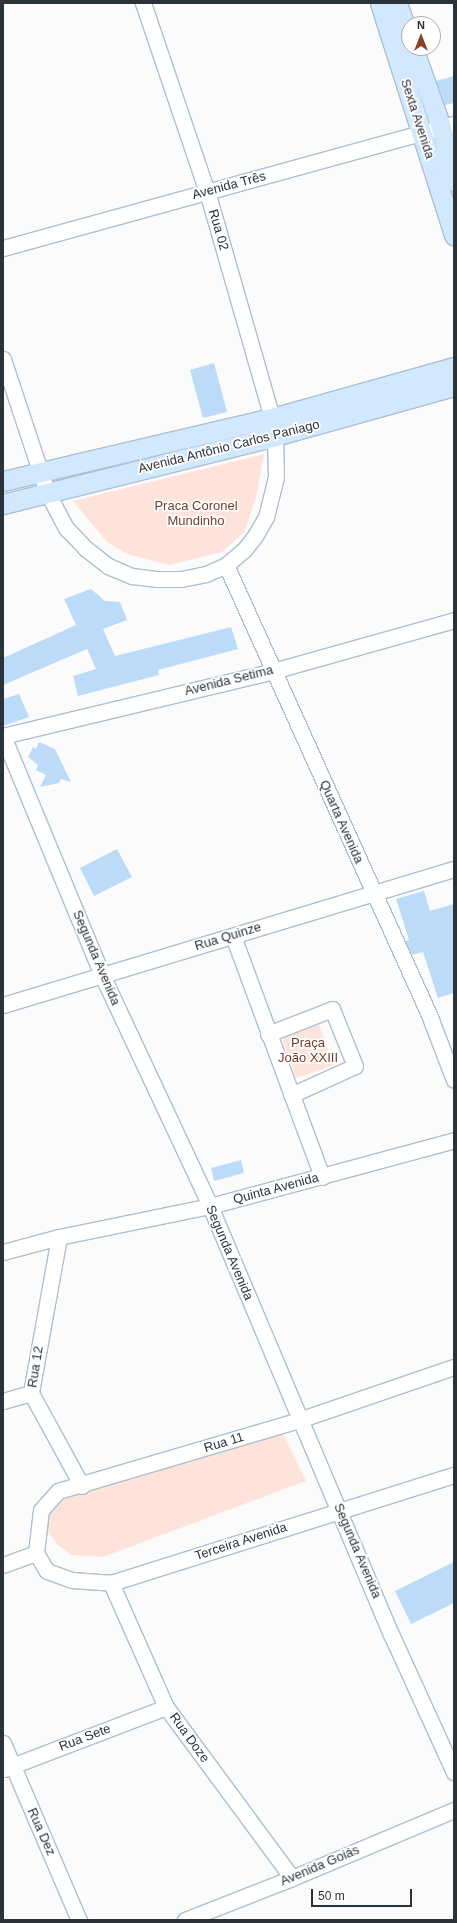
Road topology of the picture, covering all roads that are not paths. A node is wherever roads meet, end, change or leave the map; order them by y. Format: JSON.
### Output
{"nodes":[{"id":1,"x":143,"y":3,"type":"edge"},
{"id":2,"x":380,"y":3,"type":"edge"},
{"id":3,"x":397,"y":3,"type":"edge"},
{"id":4,"x":402,"y":16,"type":"edge"},
{"id":5,"x":416,"y":56,"type":"edge"},
{"id":6,"x":447,"y":126,"type":"edge"},
{"id":7,"x":421,"y":134,"type":"junction"},
{"id":8,"x":454,"y":181,"type":"edge"},
{"id":9,"x":207,"y":192,"type":"junction"},
{"id":10,"x":454,"y":235,"type":"edge"},
{"id":11,"x":3,"y":248,"type":"edge"},
{"id":12,"x":3,"y":359,"type":"edge"},
{"id":13,"x":454,"y":367,"type":"edge"},
{"id":14,"x":422,"y":386,"type":"junction"},
{"id":15,"x":454,"y":386,"type":"edge"},
{"id":16,"x":272,"y":418,"type":"junction"},
{"id":17,"x":275,"y":436,"type":"junction"},
{"id":18,"x":41,"y":470,"type":"junction"},
{"id":19,"x":3,"y":481,"type":"edge"},
{"id":20,"x":47,"y":492,"type":"junction"},
{"id":21,"x":3,"y":504,"type":"edge"},
{"id":22,"x":226,"y":565,"type":"junction"},
{"id":23,"x":454,"y":620,"type":"edge"},
{"id":24,"x":273,"y":671,"type":"junction"},
{"id":25,"x":3,"y":736,"type":"edge"},
{"id":26,"x":454,"y":869,"type":"edge"},
{"id":27,"x":374,"y":894,"type":"junction"},
{"id":28,"x":233,"y":936,"type":"junction"},
{"id":29,"x":102,"y":975,"type":"junction"},
{"id":30,"x":3,"y":1005,"type":"edge"},
{"id":31,"x":268,"y":1034,"type":"junction"},
{"id":32,"x":454,"y":1080,"type":"edge"},
{"id":33,"x":291,"y":1095,"type":"junction"},
{"id":34,"x":454,"y":1140,"type":"edge"},
{"id":35,"x":322,"y":1177,"type":"junction"},
{"id":36,"x":210,"y":1206,"type":"junction"},
{"id":37,"x":59,"y":1237,"type":"junction"},
{"id":38,"x":3,"y":1252,"type":"edge"},
{"id":39,"x":454,"y":1367,"type":"edge"},
{"id":40,"x":31,"y":1392,"type":"junction"},
{"id":41,"x":3,"y":1401,"type":"edge"},
{"id":42,"x":299,"y":1420,"type":"junction"},
{"id":43,"x":454,"y":1475,"type":"edge"},
{"id":44,"x":82,"y":1486,"type":"junction"},
{"id":45,"x":340,"y":1510,"type":"junction"},
{"id":46,"x":36,"y":1553,"type":"junction"},
{"id":47,"x":3,"y":1565,"type":"edge"},
{"id":48,"x":111,"y":1583,"type":"junction"},
{"id":49,"x":166,"y":1707,"type":"junction"},
{"id":50,"x":3,"y":1744,"type":"edge"},
{"id":51,"x":8,"y":1767,"type":"edge"},
{"id":52,"x":454,"y":1772,"type":"edge"},
{"id":53,"x":454,"y":1810,"type":"edge"},
{"id":54,"x":292,"y":1878,"type":"junction"},
{"id":55,"x":79,"y":1920,"type":"edge"},
{"id":56,"x":185,"y":1920,"type":"edge"}],
"edges":[{"from":1,"to":9,"type":"street","name":"Rua 02"},
{"from":2,"to":7,"type":"main road","name":"Sexta Avenida"},
{"from":3,"to":4,"type":"main road"},
{"from":5,"to":6,"type":"main road","name":"Sexta Avenida"},
{"from":6,"to":7,"type":"street","name":"Avenida Três"},
{"from":6,"to":8,"type":"main road","name":"Sexta Avenida"},
{"from":7,"to":9,"type":"street","name":"Avenida Três"},
{"from":7,"to":10,"type":"main road","name":"Sexta Avenida"},
{"from":9,"to":11,"type":"street","name":"Avenida Três"},
{"from":9,"to":16,"type":"street","name":"Rua 02"},
{"from":12,"to":18,"type":"street","name":"Rua 02"},
{"from":13,"to":14,"type":"main road","name":"Avenida Antônio Carlos Paniago"},
{"from":14,"to":15,"type":"main road","name":"Avenida Antônio Carlos Paniago"},
{"from":14,"to":16,"type":"main road","name":"Avenida Antônio Carlos Paniago"},
{"from":14,"to":17,"type":"main road","name":"Avenida Antônio Carlos Paniago"},
{"from":16,"to":17,"type":"street","name":"Rua 02"},
{"from":16,"to":18,"type":"main road","name":"Avenida Antônio Carlos Paniago"},
{"from":17,"to":20,"type":"main road","name":"Avenida Antônio Carlos Paniago"},
{"from":17,"to":22,"type":"street","name":"Rua 02"},
{"from":18,"to":19,"type":"main road","name":"Avenida Antônio Carlos Paniago"},
{"from":18,"to":20,"type":"street","name":"Rua 02"},
{"from":20,"to":21,"type":"main road","name":"Avenida Antônio Carlos Paniago"},
{"from":20,"to":22,"type":"street","name":"Rua 02"},
{"from":22,"to":24,"type":"street","name":"Quarta Avenida"},
{"from":23,"to":24,"type":"street","name":"Avenida Setima"},
{"from":24,"to":25,"type":"street","name":"Avenida Setima"},
{"from":24,"to":27,"type":"street","name":"Quarta Avenida"},
{"from":25,"to":29,"type":"street","name":"Segunda Avenida"},
{"from":26,"to":27,"type":"street","name":"Rua Quinze"},
{"from":27,"to":28,"type":"street","name":"Rua Quinze"},
{"from":27,"to":32,"type":"street","name":"Quarta Avenida"},
{"from":28,"to":29,"type":"street","name":"Rua Quinze"},
{"from":28,"to":31,"type":"street"},
{"from":29,"to":30,"type":"street","name":"Rua Quinze"},
{"from":29,"to":36,"type":"street","name":"Segunda Avenida"},
{"from":31,"to":33,"type":"street"},
{"from":31,"to":33,"type":"street"},
{"from":33,"to":35,"type":"street"},
{"from":34,"to":35,"type":"street","name":"Quinta Avenida"},
{"from":35,"to":36,"type":"street","name":"Quinta Avenida"},
{"from":36,"to":37,"type":"street","name":"Quinta Avenida"},
{"from":36,"to":42,"type":"street","name":"Segunda Avenida"},
{"from":37,"to":38,"type":"street","name":"Quinta Avenida"},
{"from":37,"to":40,"type":"street","name":"Rua 12"},
{"from":39,"to":42,"type":"street","name":"Rua 11"},
{"from":40,"to":41,"type":"street"},
{"from":40,"to":44,"type":"street","name":"Rua 12"},
{"from":42,"to":44,"type":"street","name":"Rua 11"},
{"from":42,"to":45,"type":"street","name":"Segunda Avenida"},
{"from":43,"to":45,"type":"street","name":"Terceira Avenida"},
{"from":44,"to":46,"type":"street","name":"Rua 11"},
{"from":45,"to":48,"type":"street","name":"Terceira Avenida"},
{"from":45,"to":52,"type":"street","name":"Segunda Avenida"},
{"from":46,"to":47,"type":"street"},
{"from":46,"to":48,"type":"street","name":"Terceira Avenida"},
{"from":48,"to":49,"type":"street","name":"Rua Doze"},
{"from":49,"to":51,"type":"street","name":"Rua Sete"},
{"from":49,"to":54,"type":"street","name":"Rua Doze"},
{"from":50,"to":51,"type":"street","name":"Rua Dez"},
{"from":51,"to":55,"type":"street","name":"Rua Dez"},
{"from":53,"to":54,"type":"street","name":"Avenida Goiás"},
{"from":54,"to":56,"type":"street","name":"Avenida Goiás"}]}
